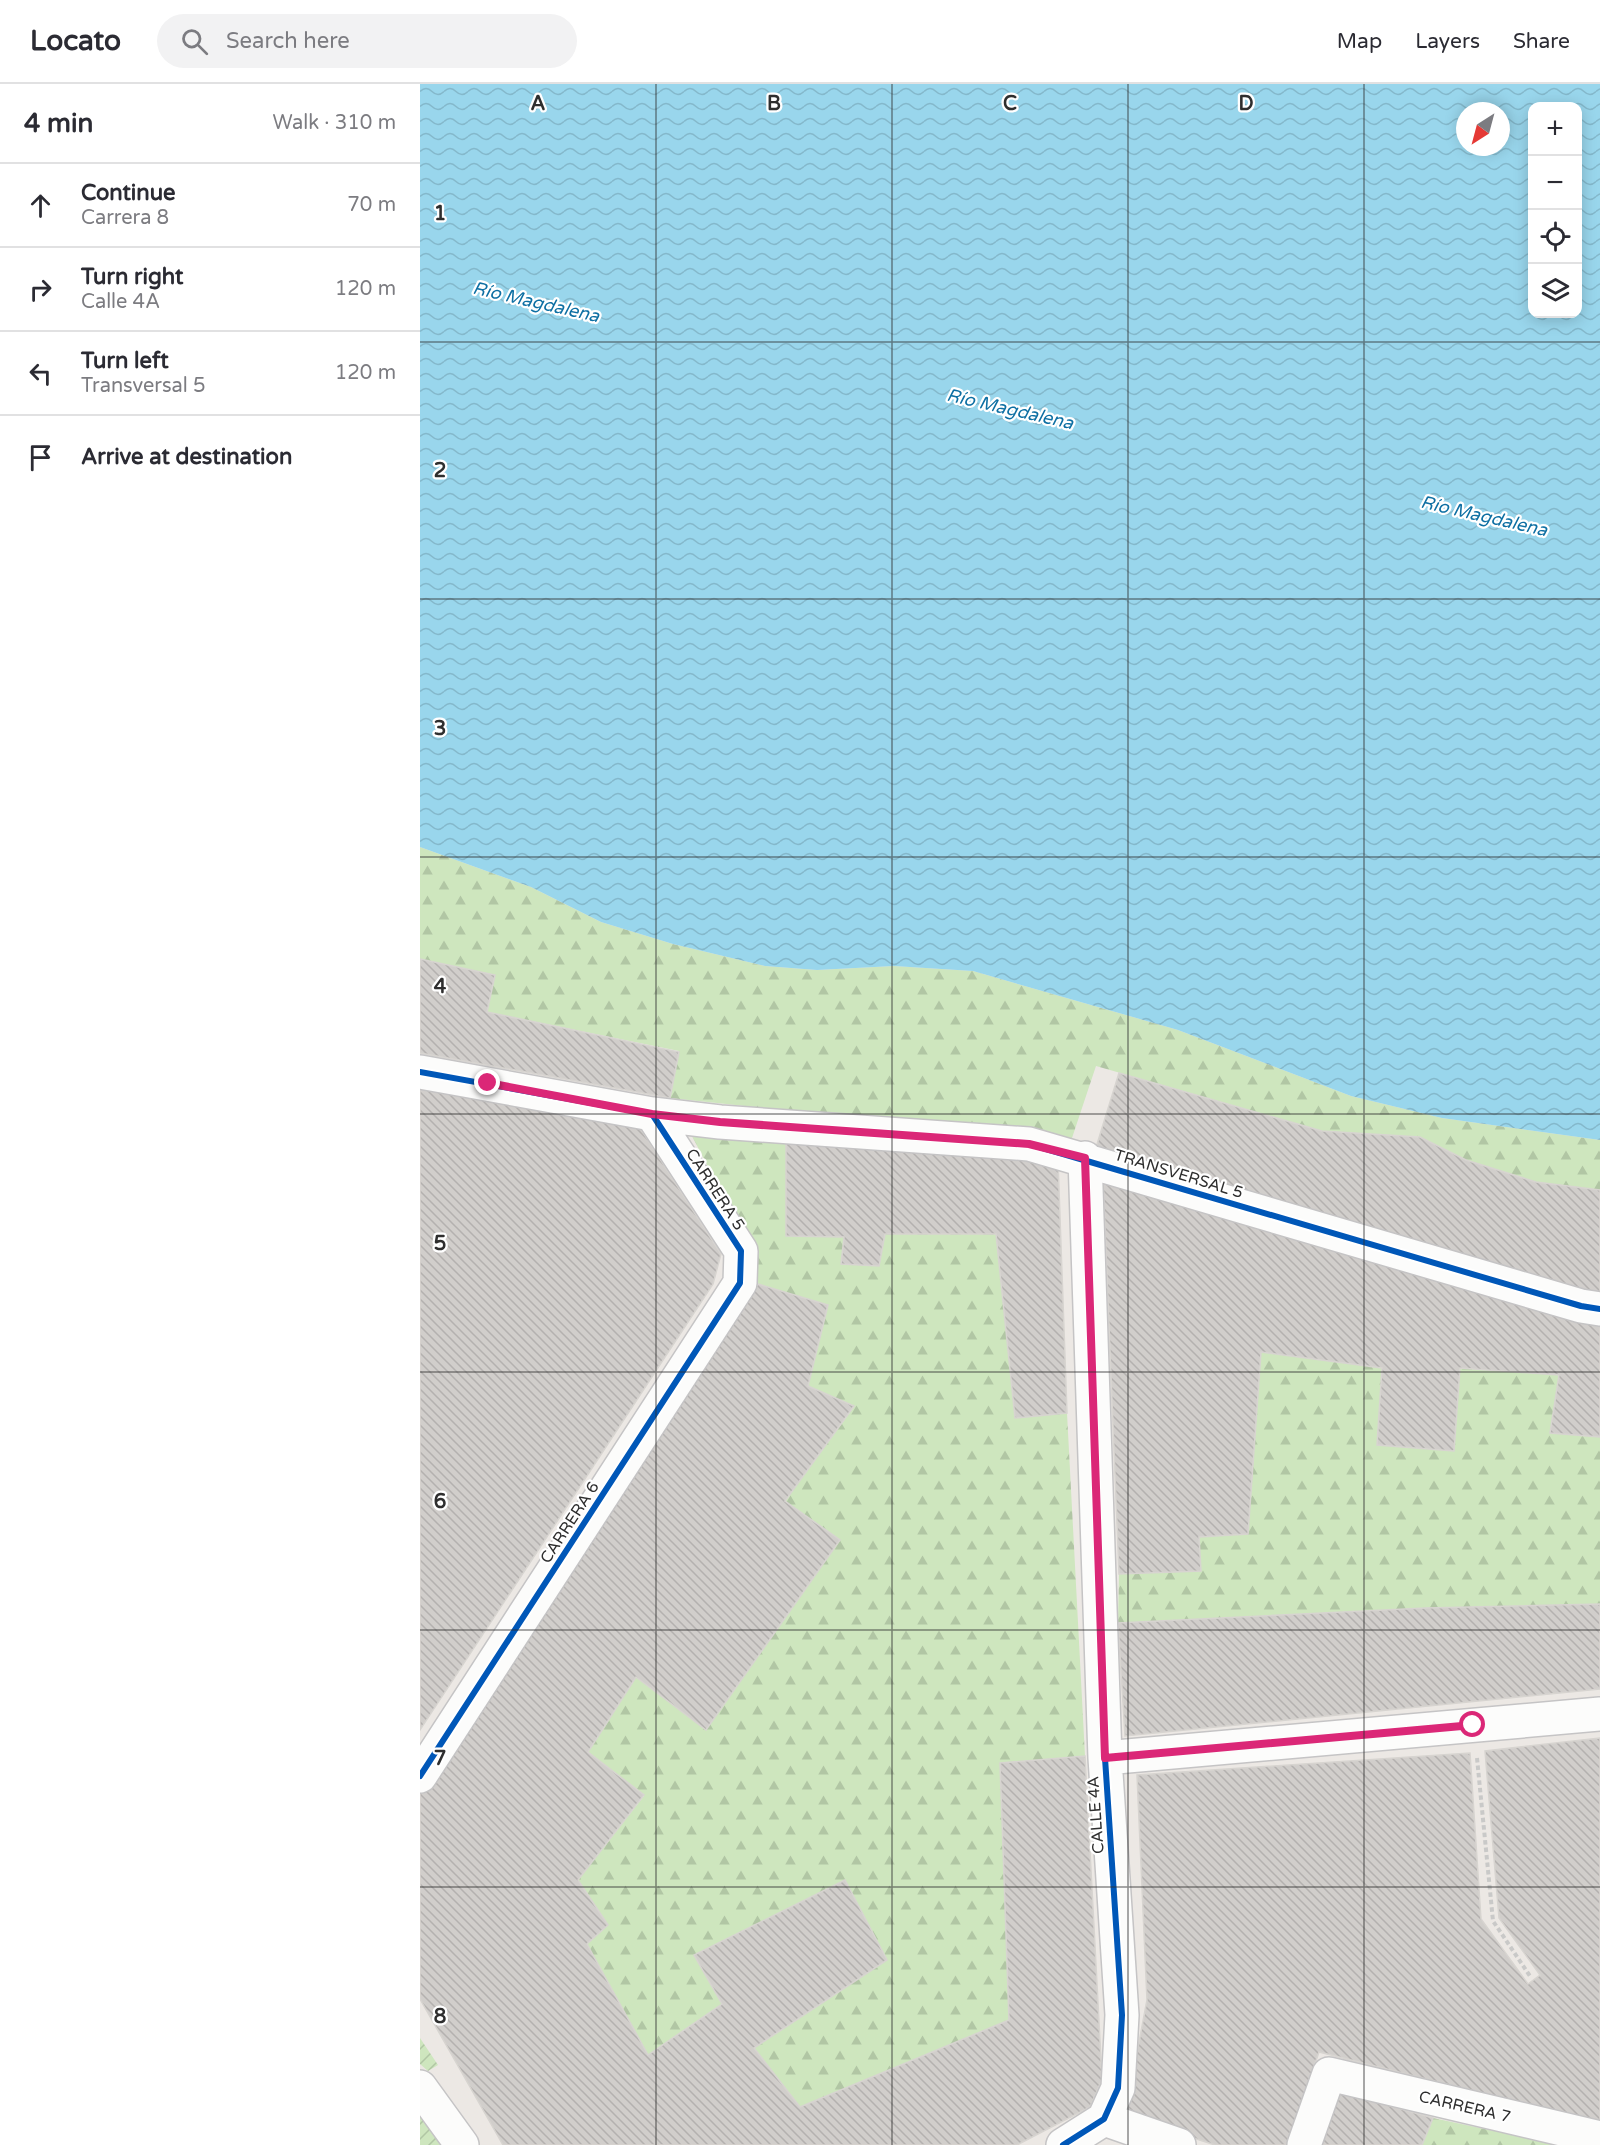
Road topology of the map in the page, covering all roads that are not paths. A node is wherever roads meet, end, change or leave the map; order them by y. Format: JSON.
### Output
{"nodes":[{"id":1,"x":420,"y":1072,"type":"edge"},
{"id":2,"x":652,"y":1114,"type":"junction"},
{"id":3,"x":1085,"y":1158,"type":"junction"},
{"id":4,"x":740,"y":1283,"type":"joint"},
{"id":5,"x":1600,"y":1309,"type":"edge"},
{"id":6,"x":1600,"y":1714,"type":"edge"},
{"id":7,"x":1105,"y":1758,"type":"junction"},
{"id":8,"x":420,"y":1776,"type":"edge"},
{"id":9,"x":420,"y":2087,"type":"edge"},
{"id":10,"x":1087,"y":2135,"type":"edge"},
{"id":11,"x":1600,"y":2138,"type":"edge"},
{"id":12,"x":462,"y":2145,"type":"edge"},
{"id":13,"x":1179,"y":2145,"type":"edge"},
{"id":14,"x":1304,"y":2145,"type":"edge"}],
"edges":[{"from":1,"to":2,"type":"street","name":"TRANSVERSAL 5"},
{"from":2,"to":3,"type":"street","name":"TRANSVERSAL 5"},
{"from":2,"to":4,"type":"street","name":"CARRERA 5"},
{"from":3,"to":5,"type":"street","name":"TRANSVERSAL 5"},
{"from":3,"to":7,"type":"street","name":"CALLE 4A"},
{"from":4,"to":8,"type":"street","name":"CARRERA 6"},
{"from":6,"to":7,"type":"street"},
{"from":7,"to":10,"type":"street","name":"CALLE 4A"},
{"from":9,"to":12,"type":"street"},
{"from":10,"to":13,"type":"street"},
{"from":11,"to":14,"type":"street","name":"CARRERA 7"}]}
